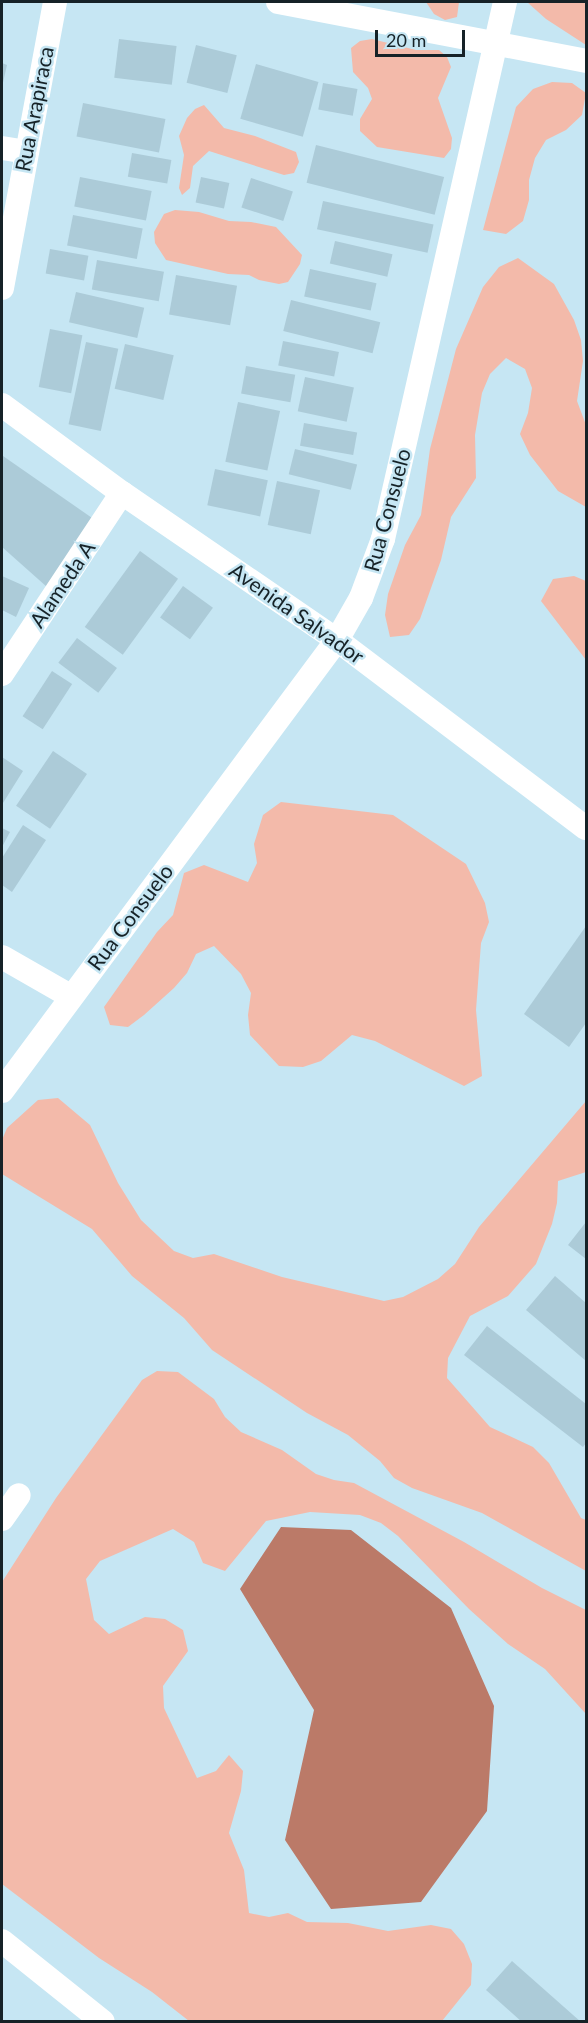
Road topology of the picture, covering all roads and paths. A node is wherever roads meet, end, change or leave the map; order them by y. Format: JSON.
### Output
{"nodes":[{"id":1,"x":56,"y":2,"type":"edge"},
{"id":2,"x":278,"y":2,"type":"edge"},
{"id":3,"x":505,"y":2,"type":"edge"},
{"id":4,"x":496,"y":42,"type":"junction"},
{"id":5,"x":586,"y":61,"type":"edge"},
{"id":6,"x":2,"y":148,"type":"edge"},
{"id":7,"x":26,"y":152,"type":"junction"},
{"id":8,"x":2,"y":288,"type":"edge"},
{"id":9,"x":2,"y":405,"type":"edge"},
{"id":10,"x":122,"y":493,"type":"junction"},
{"id":11,"x":337,"y":640,"type":"junction"},
{"id":12,"x":2,"y":674,"type":"edge"},
{"id":13,"x":586,"y":828,"type":"edge"},
{"id":14,"x":2,"y":957,"type":"edge"},
{"id":15,"x":70,"y":996,"type":"junction"},
{"id":16,"x":2,"y":1091,"type":"edge"},
{"id":17,"x":19,"y":1495,"type":"dead end"},
{"id":18,"x":2,"y":1519,"type":"edge"},
{"id":19,"x":2,"y":1941,"type":"edge"},
{"id":20,"x":103,"y":2022,"type":"edge"}],
"edges":[{"from":1,"to":7,"type":"street","name":"Rua Arapiraca"},
{"from":2,"to":4,"type":"street"},
{"from":3,"to":4,"type":"street","name":"Rua Consuelo"},
{"from":4,"to":5,"type":"street"},
{"from":4,"to":11,"type":"street","name":"Rua Consuelo"},
{"from":6,"to":7,"type":"street"},
{"from":7,"to":8,"type":"street","name":"Rua Arapiraca"},
{"from":9,"to":10,"type":"street","name":"Avenida Salvador"},
{"from":10,"to":11,"type":"street","name":"Avenida Salvador"},
{"from":10,"to":12,"type":"street","name":"Alameda A"},
{"from":11,"to":13,"type":"street","name":"Avenida Salvador"},
{"from":11,"to":15,"type":"street","name":"Rua Consuelo"},
{"from":14,"to":15,"type":"street"},
{"from":15,"to":16,"type":"street","name":"Rua Consuelo"},
{"from":17,"to":18,"type":"street"},
{"from":19,"to":20,"type":"street"}]}
